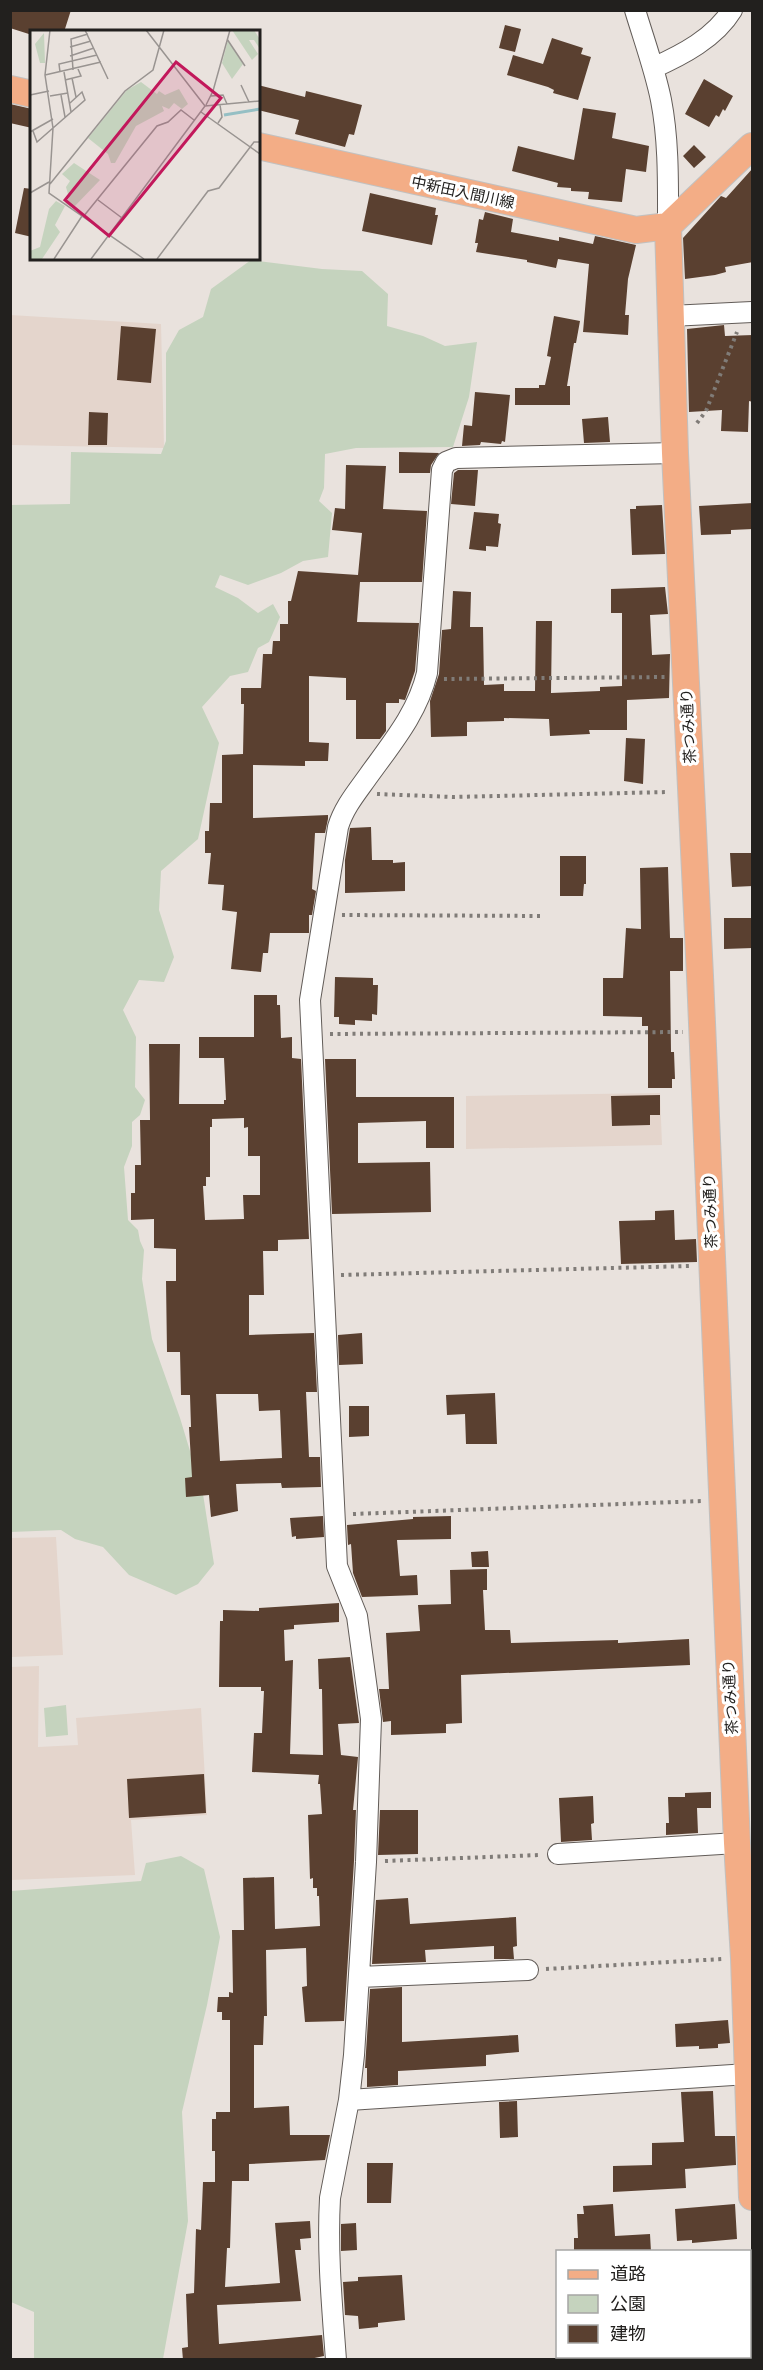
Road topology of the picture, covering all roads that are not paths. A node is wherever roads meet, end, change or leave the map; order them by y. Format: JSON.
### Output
{"nodes":[{"id":1,"x":635,"y":10,"type":"edge"},
{"id":2,"x":732,"y":10,"type":"edge"},
{"id":3,"x":653,"y":68,"type":"junction"},
{"id":4,"x":10,"y":89,"type":"edge"},
{"id":5,"x":30,"y":94,"type":"edge"},
{"id":6,"x":260,"y":146,"type":"edge"},
{"id":7,"x":753,"y":146,"type":"edge"},
{"id":8,"x":668,"y":226,"type":"junction"},
{"id":9,"x":748,"y":312,"type":"edge"},
{"id":10,"x":670,"y":316,"type":"junction"},
{"id":11,"x":675,"y":453,"type":"junction"},
{"id":12,"x":736,"y":1843,"type":"junction"},
{"id":13,"x":558,"y":1854,"type":"road end"},
{"id":14,"x":528,"y":1970,"type":"road end"},
{"id":15,"x":359,"y":1977,"type":"junction"},
{"id":16,"x":748,"y":2074,"type":"junction"},
{"id":17,"x":349,"y":2100,"type":"junction"},
{"id":18,"x":753,"y":2197,"type":"edge"},
{"id":19,"x":336,"y":2360,"type":"edge"}],
"edges":[{"from":1,"to":3,"type":"street"},
{"from":2,"to":3,"type":"street"},
{"from":3,"to":8,"type":"street"},
{"from":4,"to":5,"type":"main road"},
{"from":6,"to":8,"type":"main road","name":"中新田入間川線"},
{"from":7,"to":8,"type":"main road"},
{"from":8,"to":10,"type":"main road","name":"茶つみ通り"},
{"from":9,"to":10,"type":"street"},
{"from":10,"to":11,"type":"main road","name":"茶つみ通り"},
{"from":11,"to":12,"type":"main road","name":"茶つみ通り"},
{"from":11,"to":15,"type":"street"},
{"from":12,"to":13,"type":"street"},
{"from":12,"to":16,"type":"main road","name":"茶つみ通り"},
{"from":14,"to":15,"type":"street"},
{"from":15,"to":17,"type":"street"},
{"from":16,"to":17,"type":"street"},
{"from":16,"to":18,"type":"main road","name":"茶つみ通り"},
{"from":17,"to":19,"type":"street"}]}
